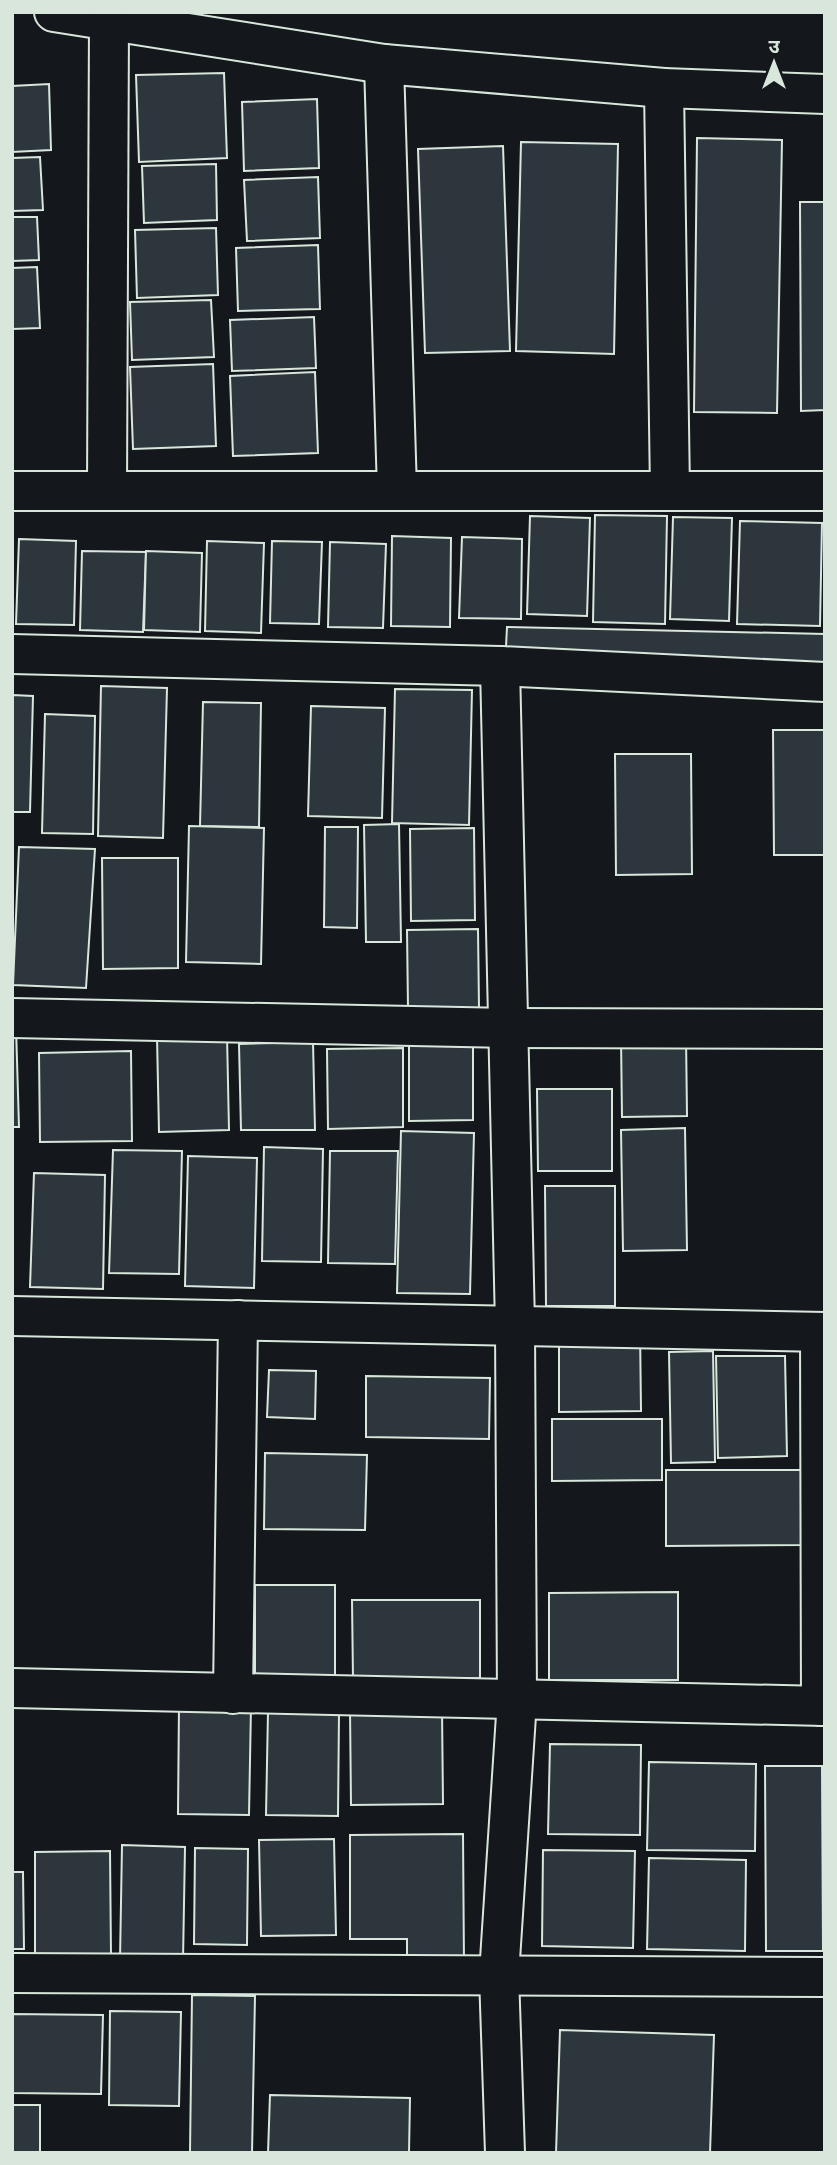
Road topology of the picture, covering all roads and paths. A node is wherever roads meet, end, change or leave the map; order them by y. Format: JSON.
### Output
{"nodes":[{"id":1,"x":54,"y":12,"type":"edge"},
{"id":2,"x":110,"y":21,"type":"junction"},
{"id":3,"x":384,"y":64,"type":"junction"},
{"id":4,"x":664,"y":88,"type":"junction"},
{"id":5,"x":825,"y":94,"type":"edge"},
{"id":6,"x":12,"y":491,"type":"edge"},
{"id":7,"x":107,"y":491,"type":"junction"},
{"id":8,"x":397,"y":491,"type":"junction"},
{"id":9,"x":670,"y":491,"type":"junction"},
{"id":10,"x":825,"y":491,"type":"edge"},
{"id":11,"x":12,"y":654,"type":"edge"},
{"id":12,"x":500,"y":666,"type":"junction"},
{"id":13,"x":825,"y":682,"type":"edge"},
{"id":14,"x":12,"y":1018,"type":"edge"},
{"id":15,"x":510,"y":1028,"type":"junction"},
{"id":16,"x":825,"y":1029,"type":"edge"},
{"id":17,"x":12,"y":1316,"type":"edge"},
{"id":18,"x":237,"y":1320,"type":"junction"},
{"id":19,"x":516,"y":1325,"type":"junction"},
{"id":20,"x":822,"y":1332,"type":"edge"},
{"id":21,"x":12,"y":1688,"type":"edge"},
{"id":22,"x":233,"y":1693,"type":"junction"},
{"id":23,"x":517,"y":1700,"type":"junction"},
{"id":24,"x":823,"y":1706,"type":"edge"},
{"id":25,"x":12,"y":1973,"type":"edge"},
{"id":26,"x":499,"y":1975,"type":"junction"},
{"id":27,"x":825,"y":1977,"type":"edge"},
{"id":28,"x":505,"y":2153,"type":"edge"}],
"edges":[{"from":1,"to":2,"type":"street"},
{"from":2,"to":3,"type":"street"},
{"from":2,"to":7,"type":"street"},
{"from":3,"to":4,"type":"street"},
{"from":3,"to":8,"type":"street"},
{"from":4,"to":5,"type":"street"},
{"from":4,"to":9,"type":"street"},
{"from":6,"to":7,"type":"street"},
{"from":7,"to":8,"type":"street"},
{"from":8,"to":9,"type":"street"},
{"from":9,"to":10,"type":"street"},
{"from":11,"to":12,"type":"street"},
{"from":12,"to":13,"type":"street"},
{"from":12,"to":15,"type":"street"},
{"from":14,"to":15,"type":"street"},
{"from":15,"to":16,"type":"street"},
{"from":15,"to":19,"type":"street"},
{"from":17,"to":18,"type":"street"},
{"from":18,"to":19,"type":"street"},
{"from":18,"to":22,"type":"street"},
{"from":19,"to":20,"type":"street"},
{"from":19,"to":23,"type":"street"},
{"from":20,"to":24,"type":"street"},
{"from":21,"to":22,"type":"street"},
{"from":22,"to":23,"type":"street"},
{"from":23,"to":24,"type":"street"},
{"from":23,"to":26,"type":"street"},
{"from":25,"to":26,"type":"street"},
{"from":26,"to":27,"type":"street"},
{"from":26,"to":28,"type":"street"}]}
